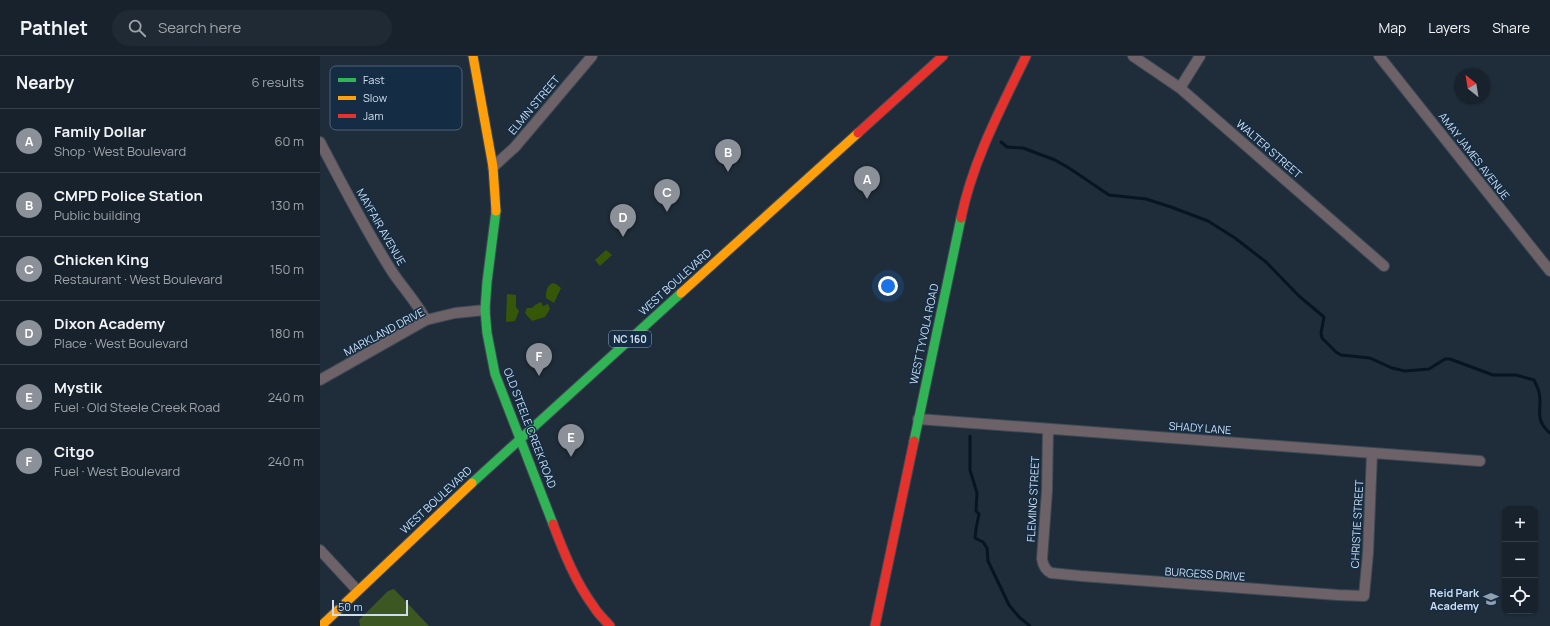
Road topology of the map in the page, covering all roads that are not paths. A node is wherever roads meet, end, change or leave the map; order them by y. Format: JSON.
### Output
{"nodes":[{"id":1,"x":473,"y":56,"type":"edge"},
{"id":2,"x":592,"y":56,"type":"edge"},
{"id":3,"x":942,"y":56,"type":"edge"},
{"id":4,"x":1026,"y":56,"type":"edge"},
{"id":5,"x":1133,"y":56,"type":"edge"},
{"id":6,"x":1200,"y":56,"type":"edge"},
{"id":7,"x":1379,"y":56,"type":"edge"},
{"id":8,"x":1180,"y":88,"type":"junction"},
{"id":9,"x":320,"y":142,"type":"edge"},
{"id":10,"x":493,"y":167,"type":"junction"},
{"id":11,"x":1384,"y":266,"type":"dead end"},
{"id":12,"x":1550,"y":271,"type":"edge"},
{"id":13,"x":485,"y":310,"type":"junction"},
{"id":14,"x":426,"y":320,"type":"junction"},
{"id":15,"x":320,"y":380,"type":"edge"},
{"id":16,"x":918,"y":419,"type":"junction"},
{"id":17,"x":1048,"y":430,"type":"junction"},
{"id":18,"x":521,"y":438,"type":"junction"},
{"id":19,"x":1372,"y":453,"type":"junction"},
{"id":20,"x":1480,"y":461,"type":"dead end"},
{"id":21,"x":320,"y":550,"type":"edge"},
{"id":22,"x":1046,"y":569,"type":"joint"},
{"id":23,"x":358,"y":590,"type":"junction"},
{"id":24,"x":1364,"y":596,"type":"joint"},
{"id":25,"x":321,"y":626,"type":"edge"},
{"id":26,"x":610,"y":626,"type":"edge"},
{"id":27,"x":875,"y":626,"type":"edge"}],
"edges":[{"from":1,"to":10,"type":"main road","name":"OLD STEELE CREEK ROAD"},
{"from":2,"to":10,"type":"street","name":"ELMIN STREET"},
{"from":3,"to":18,"type":"main road","name":"WEST BOULEVARD","number":"NC 160"},
{"from":4,"to":16,"type":"main road","name":"WEST TYVOLA ROAD"},
{"from":5,"to":8,"type":"street","name":"WALTER STREET"},
{"from":6,"to":8,"type":"street"},
{"from":7,"to":12,"type":"street","name":"AMAY JAMES AVENUE"},
{"from":8,"to":11,"type":"street","name":"WALTER STREET"},
{"from":9,"to":14,"type":"street","name":"MAYFAIR AVENUE"},
{"from":10,"to":13,"type":"main road","name":"OLD STEELE CREEK ROAD"},
{"from":13,"to":14,"type":"street","name":"MARKLAND DRIVE"},
{"from":13,"to":18,"type":"main road","name":"OLD STEELE CREEK ROAD"},
{"from":14,"to":15,"type":"street","name":"MARKLAND DRIVE"},
{"from":16,"to":17,"type":"street","name":"SHADY LANE"},
{"from":16,"to":27,"type":"main road","name":"WEST TYVOLA ROAD"},
{"from":17,"to":19,"type":"street","name":"SHADY LANE"},
{"from":17,"to":22,"type":"street","name":"FLEMING STREET"},
{"from":18,"to":23,"type":"main road","name":"WEST BOULEVARD","number":"NC 160"},
{"from":18,"to":26,"type":"main road","name":"OLD STEELE CREEK ROAD"},
{"from":19,"to":20,"type":"street","name":"SHADY LANE"},
{"from":19,"to":24,"type":"street","name":"CHRISTIE STREET"},
{"from":21,"to":23,"type":"street"},
{"from":22,"to":24,"type":"street","name":"BURGESS DRIVE"},
{"from":23,"to":25,"type":"main road","name":"WEST BOULEVARD","number":"NC 160"}]}
